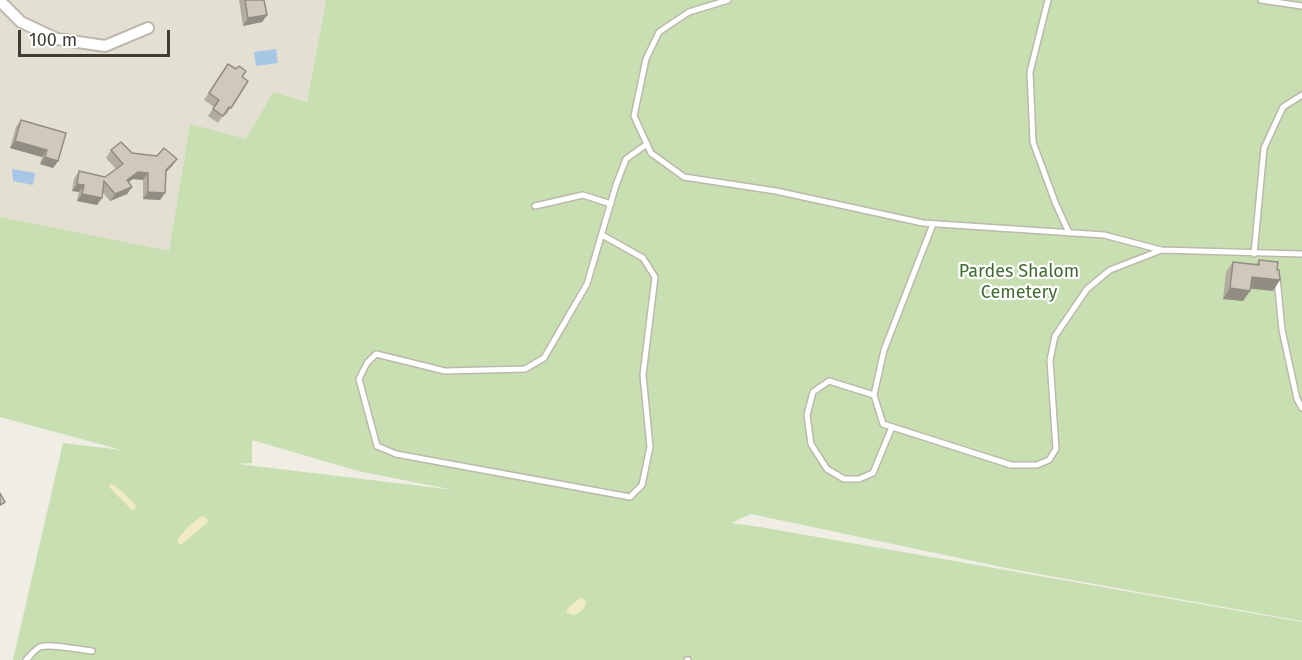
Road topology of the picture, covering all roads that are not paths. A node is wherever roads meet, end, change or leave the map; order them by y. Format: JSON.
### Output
{"nodes":[{"id":1,"x":728,"y":0,"type":"edge"},
{"id":2,"x":1048,"y":0,"type":"edge"},
{"id":3,"x":1261,"y":0,"type":"edge"},
{"id":4,"x":0,"y":1,"type":"edge"},
{"id":5,"x":1302,"y":6,"type":"edge"},
{"id":6,"x":148,"y":28,"type":"dead end"},
{"id":7,"x":1302,"y":94,"type":"edge"},
{"id":8,"x":647,"y":144,"type":"junction"},
{"id":9,"x":611,"y":204,"type":"junction"},
{"id":10,"x":535,"y":206,"type":"dead end"},
{"id":11,"x":933,"y":224,"type":"junction"},
{"id":12,"x":1069,"y":233,"type":"junction"},
{"id":13,"x":602,"y":235,"type":"junction"},
{"id":14,"x":1161,"y":250,"type":"junction"},
{"id":15,"x":1254,"y":254,"type":"junction"},
{"id":16,"x":1274,"y":254,"type":"junction"},
{"id":17,"x":1302,"y":254,"type":"edge"},
{"id":18,"x":1275,"y":265,"type":"edge"},
{"id":19,"x":1277,"y":275,"type":"edge"},
{"id":20,"x":874,"y":395,"type":"junction"},
{"id":21,"x":1302,"y":408,"type":"edge"},
{"id":22,"x":892,"y":427,"type":"junction"},
{"id":23,"x":92,"y":651,"type":"dead end"},
{"id":24,"x":26,"y":660,"type":"edge"}],
"edges":[{"from":1,"to":8,"type":"lane"},
{"from":2,"to":12,"type":"lane"},
{"from":3,"to":5,"type":"lane"},
{"from":4,"to":6,"type":"street"},
{"from":7,"to":15,"type":"lane"},
{"from":8,"to":9,"type":"lane"},
{"from":8,"to":11,"type":"lane"},
{"from":9,"to":10,"type":"lane"},
{"from":9,"to":13,"type":"lane"},
{"from":11,"to":12,"type":"lane"},
{"from":11,"to":20,"type":"lane"},
{"from":12,"to":14,"type":"lane"},
{"from":13,"to":13,"type":"lane"},
{"from":14,"to":15,"type":"lane"},
{"from":14,"to":22,"type":"lane"},
{"from":15,"to":16,"type":"lane"},
{"from":16,"to":17,"type":"lane"},
{"from":16,"to":18,"type":"lane"},
{"from":19,"to":21,"type":"lane"},
{"from":20,"to":22,"type":"lane"},
{"from":20,"to":22,"type":"lane"},
{"from":23,"to":24,"type":"lane"}]}
